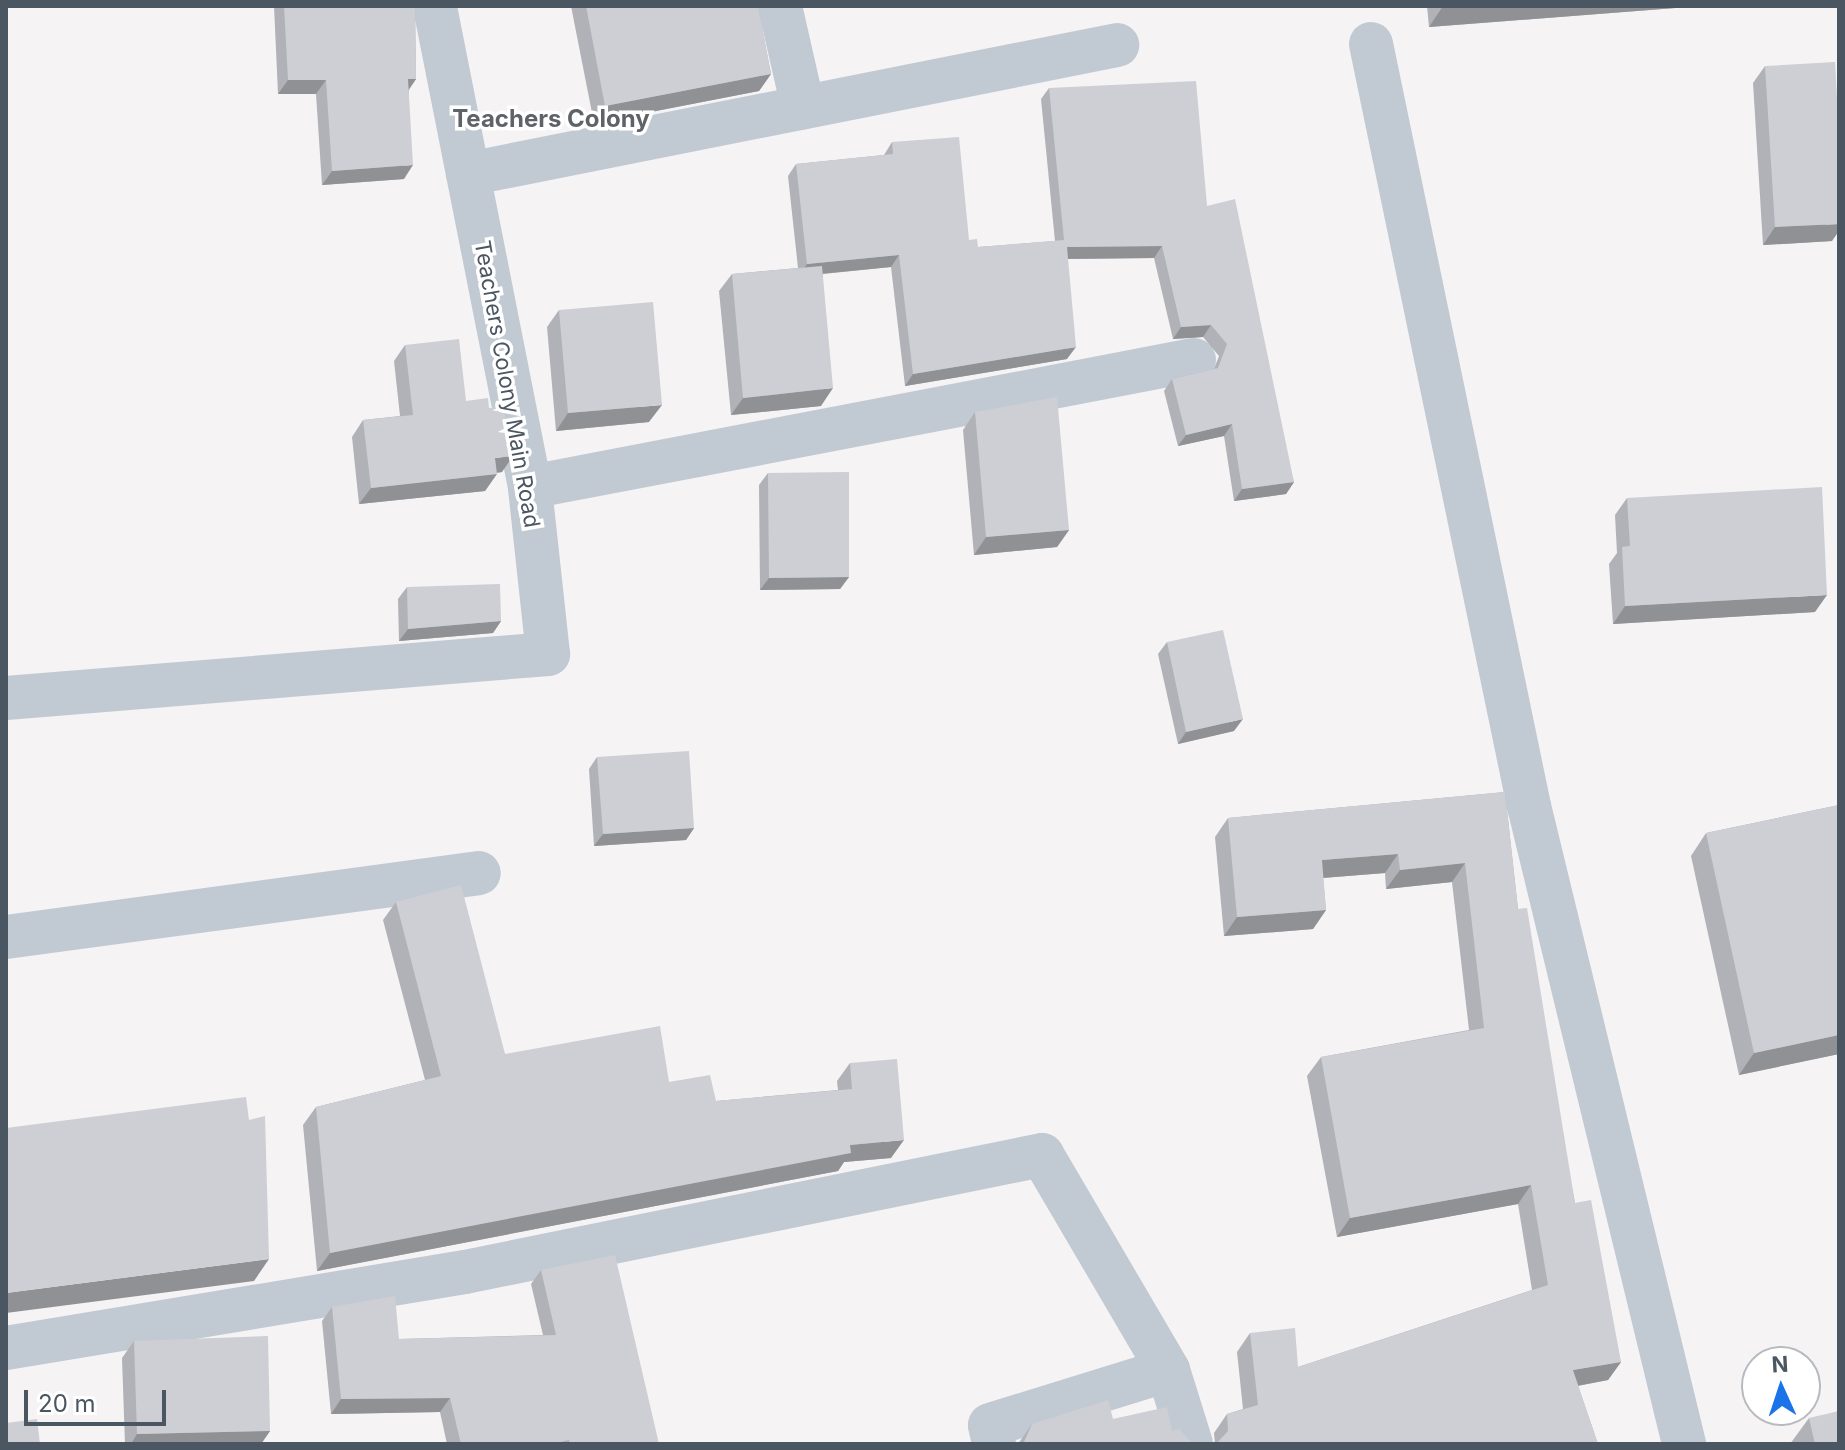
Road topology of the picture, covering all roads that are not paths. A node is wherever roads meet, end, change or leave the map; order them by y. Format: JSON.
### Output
{"nodes":[{"id":1,"x":435,"y":6,"type":"edge"},
{"id":2,"x":780,"y":6,"type":"edge"},
{"id":3,"x":1371,"y":44,"type":"dead end"},
{"id":4,"x":1117,"y":45,"type":"dead end"},
{"id":5,"x":803,"y":107,"type":"junction"},
{"id":6,"x":468,"y":174,"type":"junction"},
{"id":7,"x":1194,"y":360,"type":"dead end"},
{"id":8,"x":530,"y":487,"type":"junction"},
{"id":9,"x":6,"y":698,"type":"edge"},
{"id":10,"x":479,"y":873,"type":"dead end"},
{"id":11,"x":6,"y":937,"type":"edge"},
{"id":12,"x":6,"y":1348,"type":"edge"},
{"id":13,"x":1168,"y":1370,"type":"junction"},
{"id":14,"x":994,"y":1444,"type":"edge"},
{"id":15,"x":1191,"y":1444,"type":"edge"},
{"id":16,"x":1684,"y":1444,"type":"edge"}],
"edges":[{"from":1,"to":6,"type":"street","name":"Teachers Colony Main Road"},
{"from":2,"to":5,"type":"street"},
{"from":3,"to":16,"type":"street"},
{"from":4,"to":5,"type":"street"},
{"from":5,"to":6,"type":"street"},
{"from":6,"to":8,"type":"street","name":"Teachers Colony Main Road"},
{"from":7,"to":8,"type":"street"},
{"from":8,"to":9,"type":"street","name":"Teachers Colony Main Road"},
{"from":10,"to":11,"type":"street"},
{"from":12,"to":13,"type":"street"},
{"from":13,"to":14,"type":"street"},
{"from":13,"to":15,"type":"street"}]}
